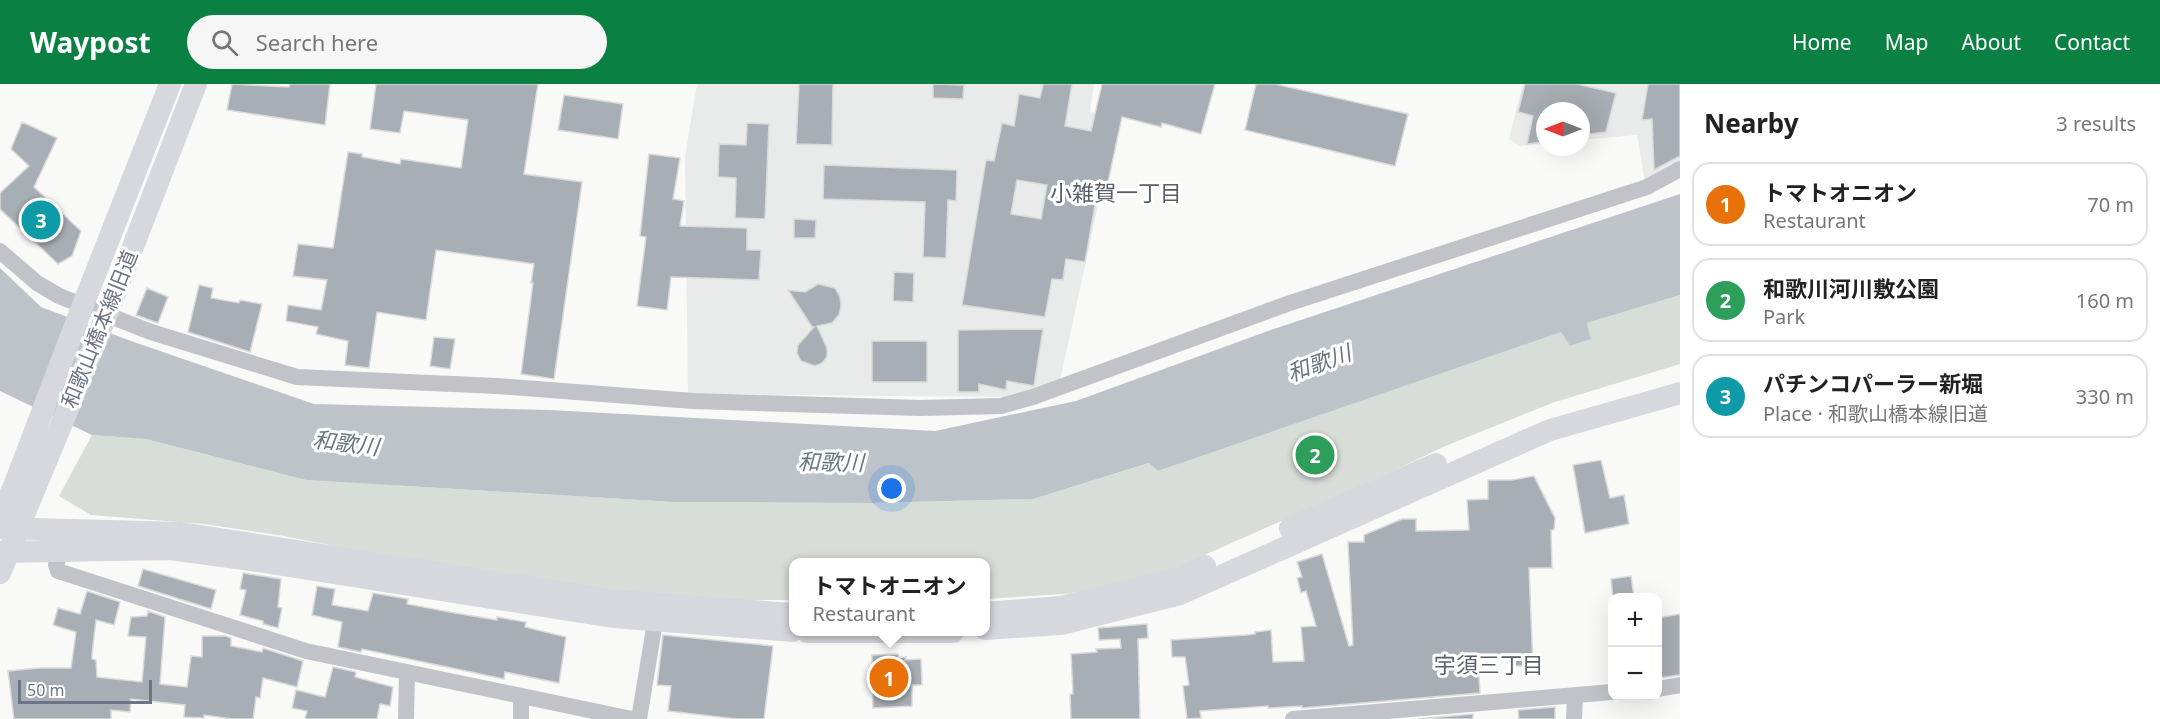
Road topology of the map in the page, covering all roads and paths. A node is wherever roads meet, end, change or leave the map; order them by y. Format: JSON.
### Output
{"nodes":[{"id":1,"x":170,"y":84,"type":"edge"},
{"id":2,"x":196,"y":84,"type":"edge"},
{"id":3,"x":1680,"y":170,"type":"edge"},
{"id":4,"x":0,"y":250,"type":"edge"},
{"id":5,"x":81,"y":309,"type":"junction"},
{"id":6,"x":105,"y":318,"type":"junction"},
{"id":7,"x":1680,"y":377,"type":"edge"},
{"id":8,"x":1680,"y":393,"type":"edge"},
{"id":9,"x":24,"y":490,"type":"junction"},
{"id":10,"x":6,"y":524,"type":"edge"},
{"id":11,"x":62,"y":549,"type":"junction"},
{"id":12,"x":4,"y":551,"type":"edge"},
{"id":13,"x":0,"y":573,"type":"edge"},
{"id":14,"x":656,"y":613,"type":"junction"},
{"id":15,"x":990,"y":613,"type":"edge"},
{"id":16,"x":789,"y":614,"type":"edge"},
{"id":17,"x":990,"y":629,"type":"edge"},
{"id":18,"x":789,"y":630,"type":"edge"},
{"id":19,"x":407,"y":674,"type":"junction"},
{"id":20,"x":1680,"y":685,"type":"edge"},
{"id":21,"x":1662,"y":688,"type":"edge"},
{"id":22,"x":1608,"y":692,"type":"edge"},
{"id":23,"x":1575,"y":696,"type":"junction"},
{"id":24,"x":521,"y":697,"type":"junction"},
{"id":25,"x":406,"y":719,"type":"edge"},
{"id":26,"x":521,"y":719,"type":"edge"},
{"id":27,"x":632,"y":719,"type":"edge"},
{"id":28,"x":639,"y":719,"type":"edge"},
{"id":29,"x":1293,"y":719,"type":"edge"},
{"id":30,"x":1574,"y":719,"type":"edge"}],
"edges":[{"from":1,"to":5,"type":"street","name":"和歌山橋本線旧道"},
{"from":2,"to":6,"type":"street","name":"和歌山橋本線旧道"},
{"from":3,"to":6,"type":"street"},
{"from":4,"to":5,"type":"street"},
{"from":5,"to":6,"type":"street"},
{"from":5,"to":9,"type":"street","name":"和歌山橋本線旧道"},
{"from":6,"to":9,"type":"street","name":"和歌山橋本線旧道"},
{"from":7,"to":15,"type":"street"},
{"from":8,"to":17,"type":"street"},
{"from":9,"to":10,"type":"street","name":"和歌山橋本線旧道"},
{"from":10,"to":12,"type":"street","name":"和歌山橋本線旧道"},
{"from":10,"to":14,"type":"street"},
{"from":11,"to":12,"type":"street"},
{"from":11,"to":14,"type":"street"},
{"from":11,"to":19,"type":"street"},
{"from":12,"to":13,"type":"street","name":"和歌山橋本線旧道"},
{"from":14,"to":16,"type":"street"},
{"from":14,"to":18,"type":"street"},
{"from":14,"to":28,"type":"street"},
{"from":19,"to":24,"type":"street"},
{"from":19,"to":25,"type":"street"},
{"from":20,"to":21,"type":"street"},
{"from":22,"to":23,"type":"street"},
{"from":23,"to":29,"type":"street"},
{"from":23,"to":30,"type":"street"},
{"from":24,"to":26,"type":"street"},
{"from":24,"to":27,"type":"street"}]}
